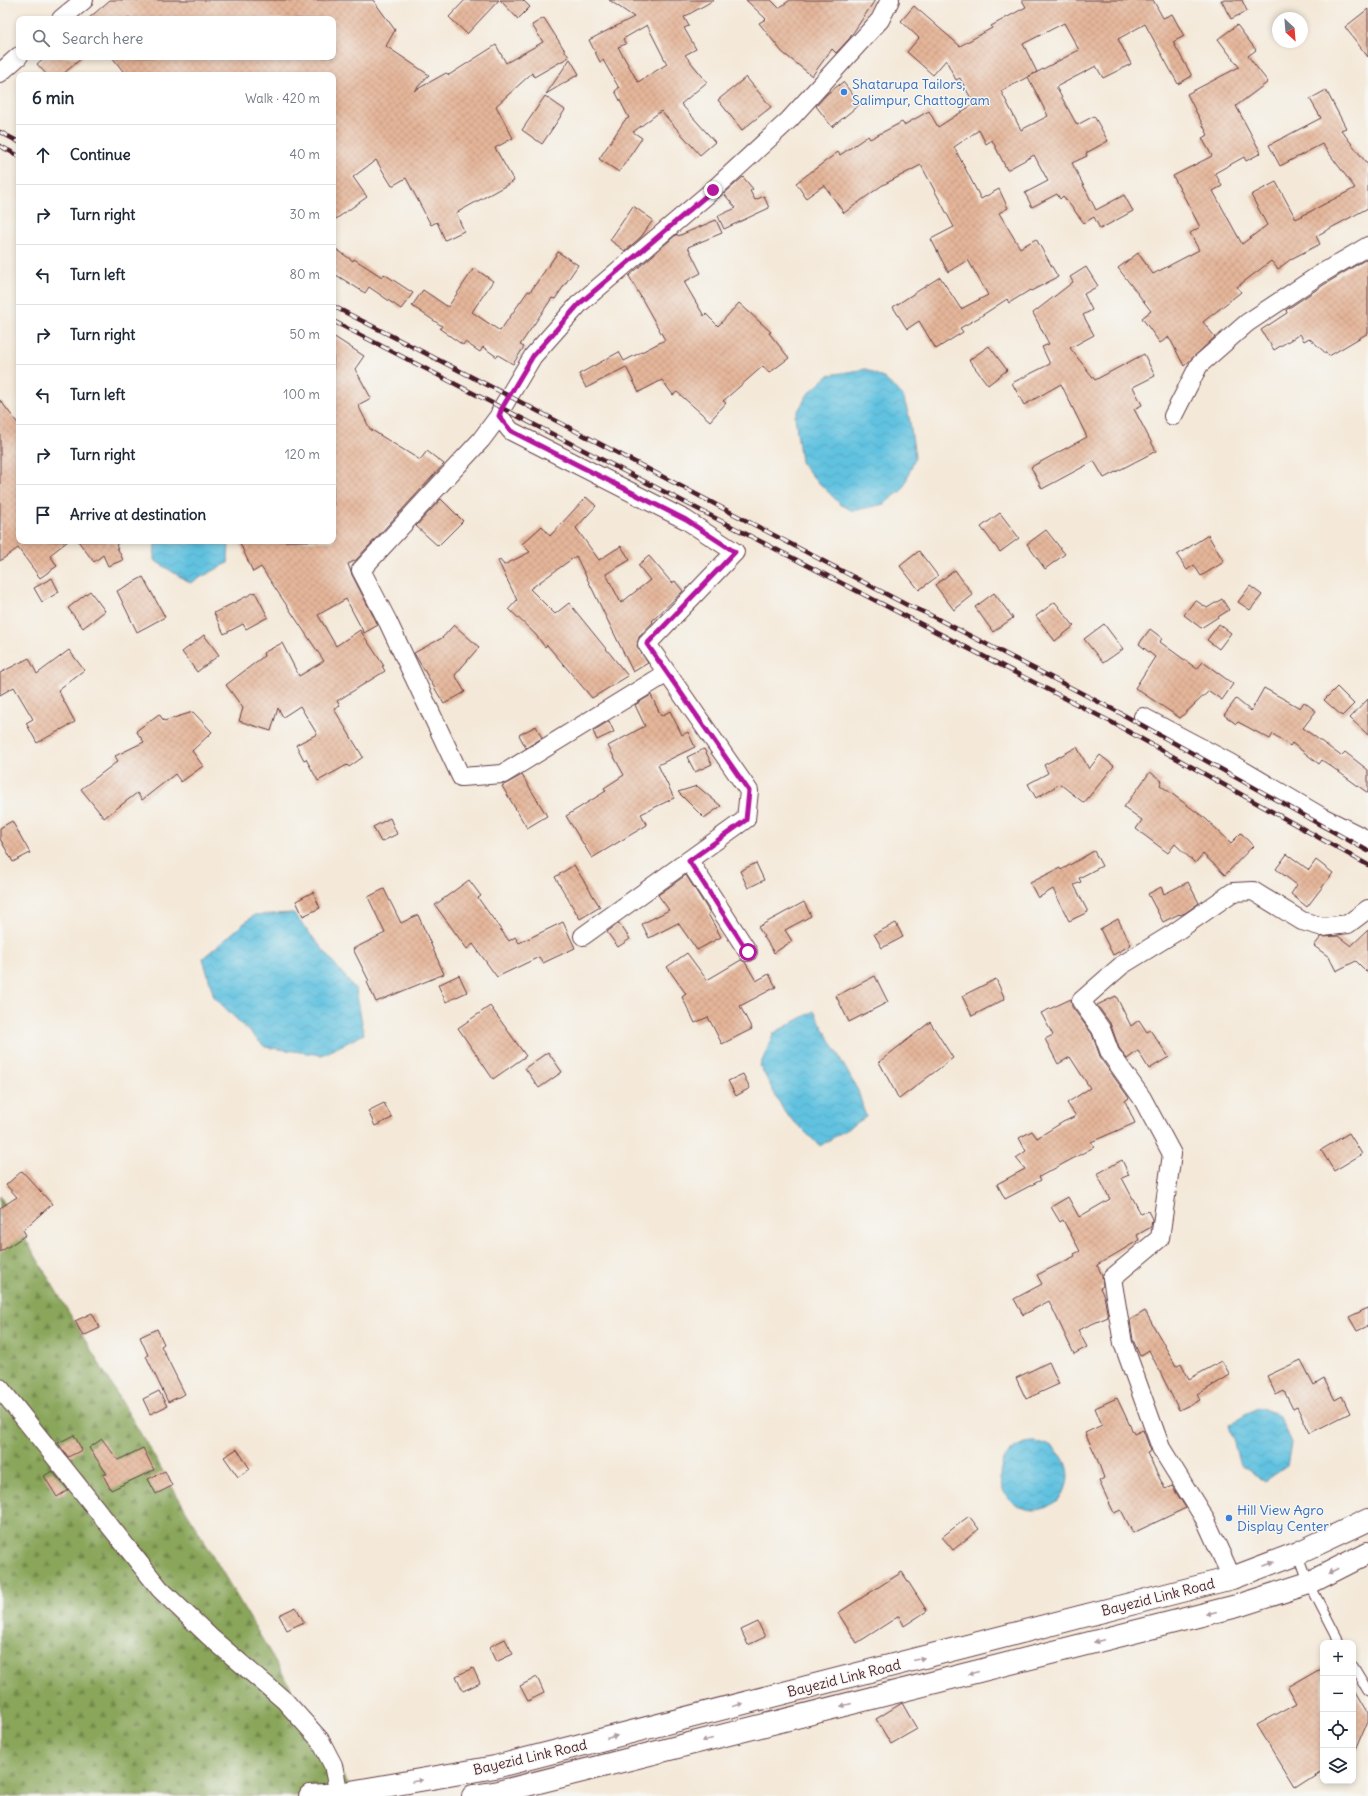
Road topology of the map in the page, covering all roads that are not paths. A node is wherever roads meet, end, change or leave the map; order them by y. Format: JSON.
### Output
{"nodes":[{"id":1,"x":84,"y":0,"type":"edge"},
{"id":2,"x":890,"y":0,"type":"edge"},
{"id":3,"x":65,"y":16,"type":"edge"},
{"id":4,"x":16,"y":59,"type":"edge"},
{"id":5,"x":0,"y":73,"type":"edge"},
{"id":6,"x":1368,"y":246,"type":"edge"},
{"id":7,"x":499,"y":416,"type":"junction"},
{"id":8,"x":1173,"y":416,"type":"dead end"},
{"id":9,"x":667,"y":673,"type":"junction"},
{"id":10,"x":1143,"y":716,"type":"dead end"},
{"id":11,"x":1368,"y":840,"type":"edge"},
{"id":12,"x":689,"y":861,"type":"junction"},
{"id":13,"x":1368,"y":909,"type":"edge"},
{"id":14,"x":583,"y":936,"type":"dead end"},
{"id":15,"x":748,"y":952,"type":"dead end"},
{"id":16,"x":0,"y":1388,"type":"edge"},
{"id":17,"x":1368,"y":1520,"type":"edge"},
{"id":18,"x":1298,"y":1553,"type":"junction"},
{"id":19,"x":1368,"y":1553,"type":"edge"},
{"id":20,"x":1232,"y":1578,"type":"junction"},
{"id":21,"x":1309,"y":1583,"type":"junction"},
{"id":22,"x":1338,"y":1640,"type":"edge"},
{"id":23,"x":1356,"y":1670,"type":"edge"},
{"id":24,"x":1368,"y":1690,"type":"edge"},
{"id":25,"x":339,"y":1794,"type":"junction"},
{"id":26,"x":310,"y":1796,"type":"edge"},
{"id":27,"x":473,"y":1796,"type":"edge"}],
"edges":[{"from":1,"to":3,"type":"street"},
{"from":2,"to":7,"type":"street"},
{"from":4,"to":5,"type":"street"},
{"from":6,"to":8,"type":"street"},
{"from":7,"to":9,"type":"street"},
{"from":7,"to":9,"type":"street"},
{"from":9,"to":12,"type":"street"},
{"from":10,"to":11,"type":"street"},
{"from":12,"to":14,"type":"street"},
{"from":12,"to":15,"type":"street"},
{"from":13,"to":20,"type":"street"},
{"from":16,"to":25,"type":"street"},
{"from":17,"to":18,"type":"main road","name":"Bayezid Link Road"},
{"from":20,"to":18,"type":"main road","name":"Bayezid Link Road","one_way":true},
{"from":18,"to":21,"type":"lane"},
{"from":19,"to":21,"type":"main road","name":"Bayezid Link Road","one_way":true},
{"from":25,"to":20,"type":"main road","name":"Bayezid Link Road","one_way":true},
{"from":21,"to":22,"type":"lane"},
{"from":21,"to":27,"type":"main road","name":"Bayezid Link Road","one_way":true},
{"from":23,"to":24,"type":"lane"},
{"from":25,"to":26,"type":"main road","name":"Bayezid Link Road"}]}
